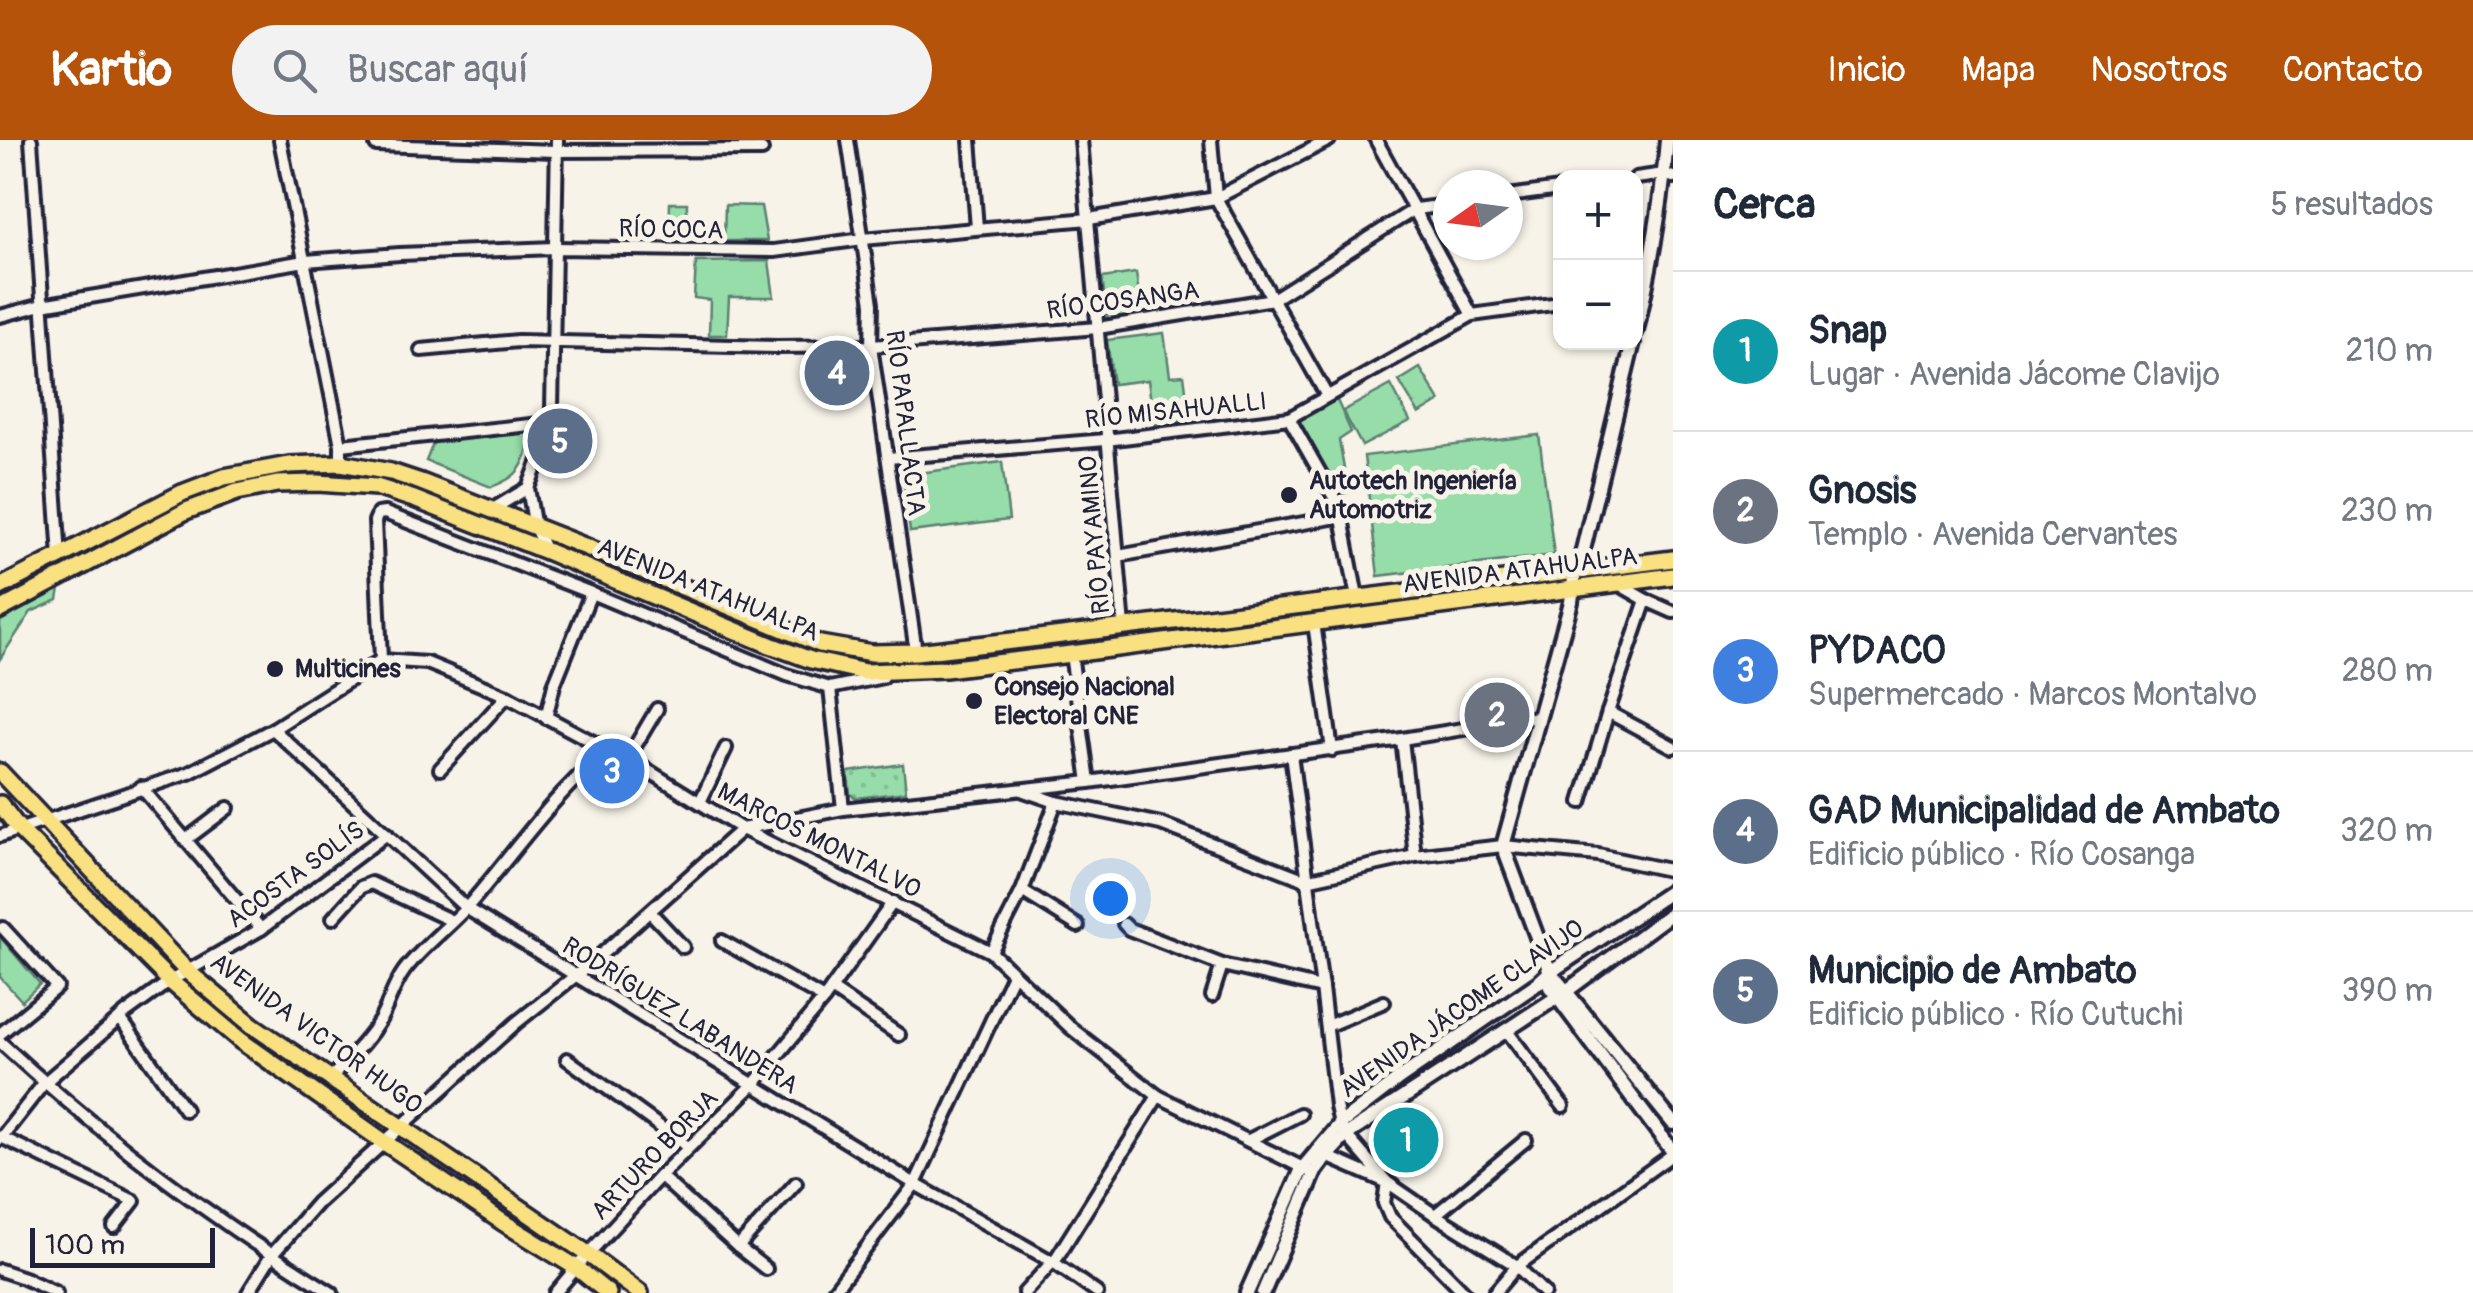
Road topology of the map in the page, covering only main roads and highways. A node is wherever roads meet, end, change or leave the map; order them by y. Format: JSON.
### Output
{"nodes":[{"id":1,"x":1673,"y":558,"type":"edge"},
{"id":2,"x":1673,"y":576,"type":"edge"},
{"id":3,"x":0,"y":587,"type":"edge"},
{"id":4,"x":3,"y":611,"type":"edge"},
{"id":5,"x":0,"y":772,"type":"edge"},
{"id":6,"x":0,"y":804,"type":"edge"},
{"id":7,"x":608,"y":1293,"type":"edge"},
{"id":8,"x":640,"y":1293,"type":"edge"}],
"edges":[{"from":1,"to":3,"type":"main road","name":"AVENIDA ATAHUALPA"},
{"from":2,"to":4,"type":"main road","name":"AVENIDA ATAHUALPA"},
{"from":5,"to":8,"type":"main road","name":"AVENIDA VICTOR HUGO"},
{"from":6,"to":7,"type":"main road","name":"AVENIDA VICTOR HUGO"}]}
